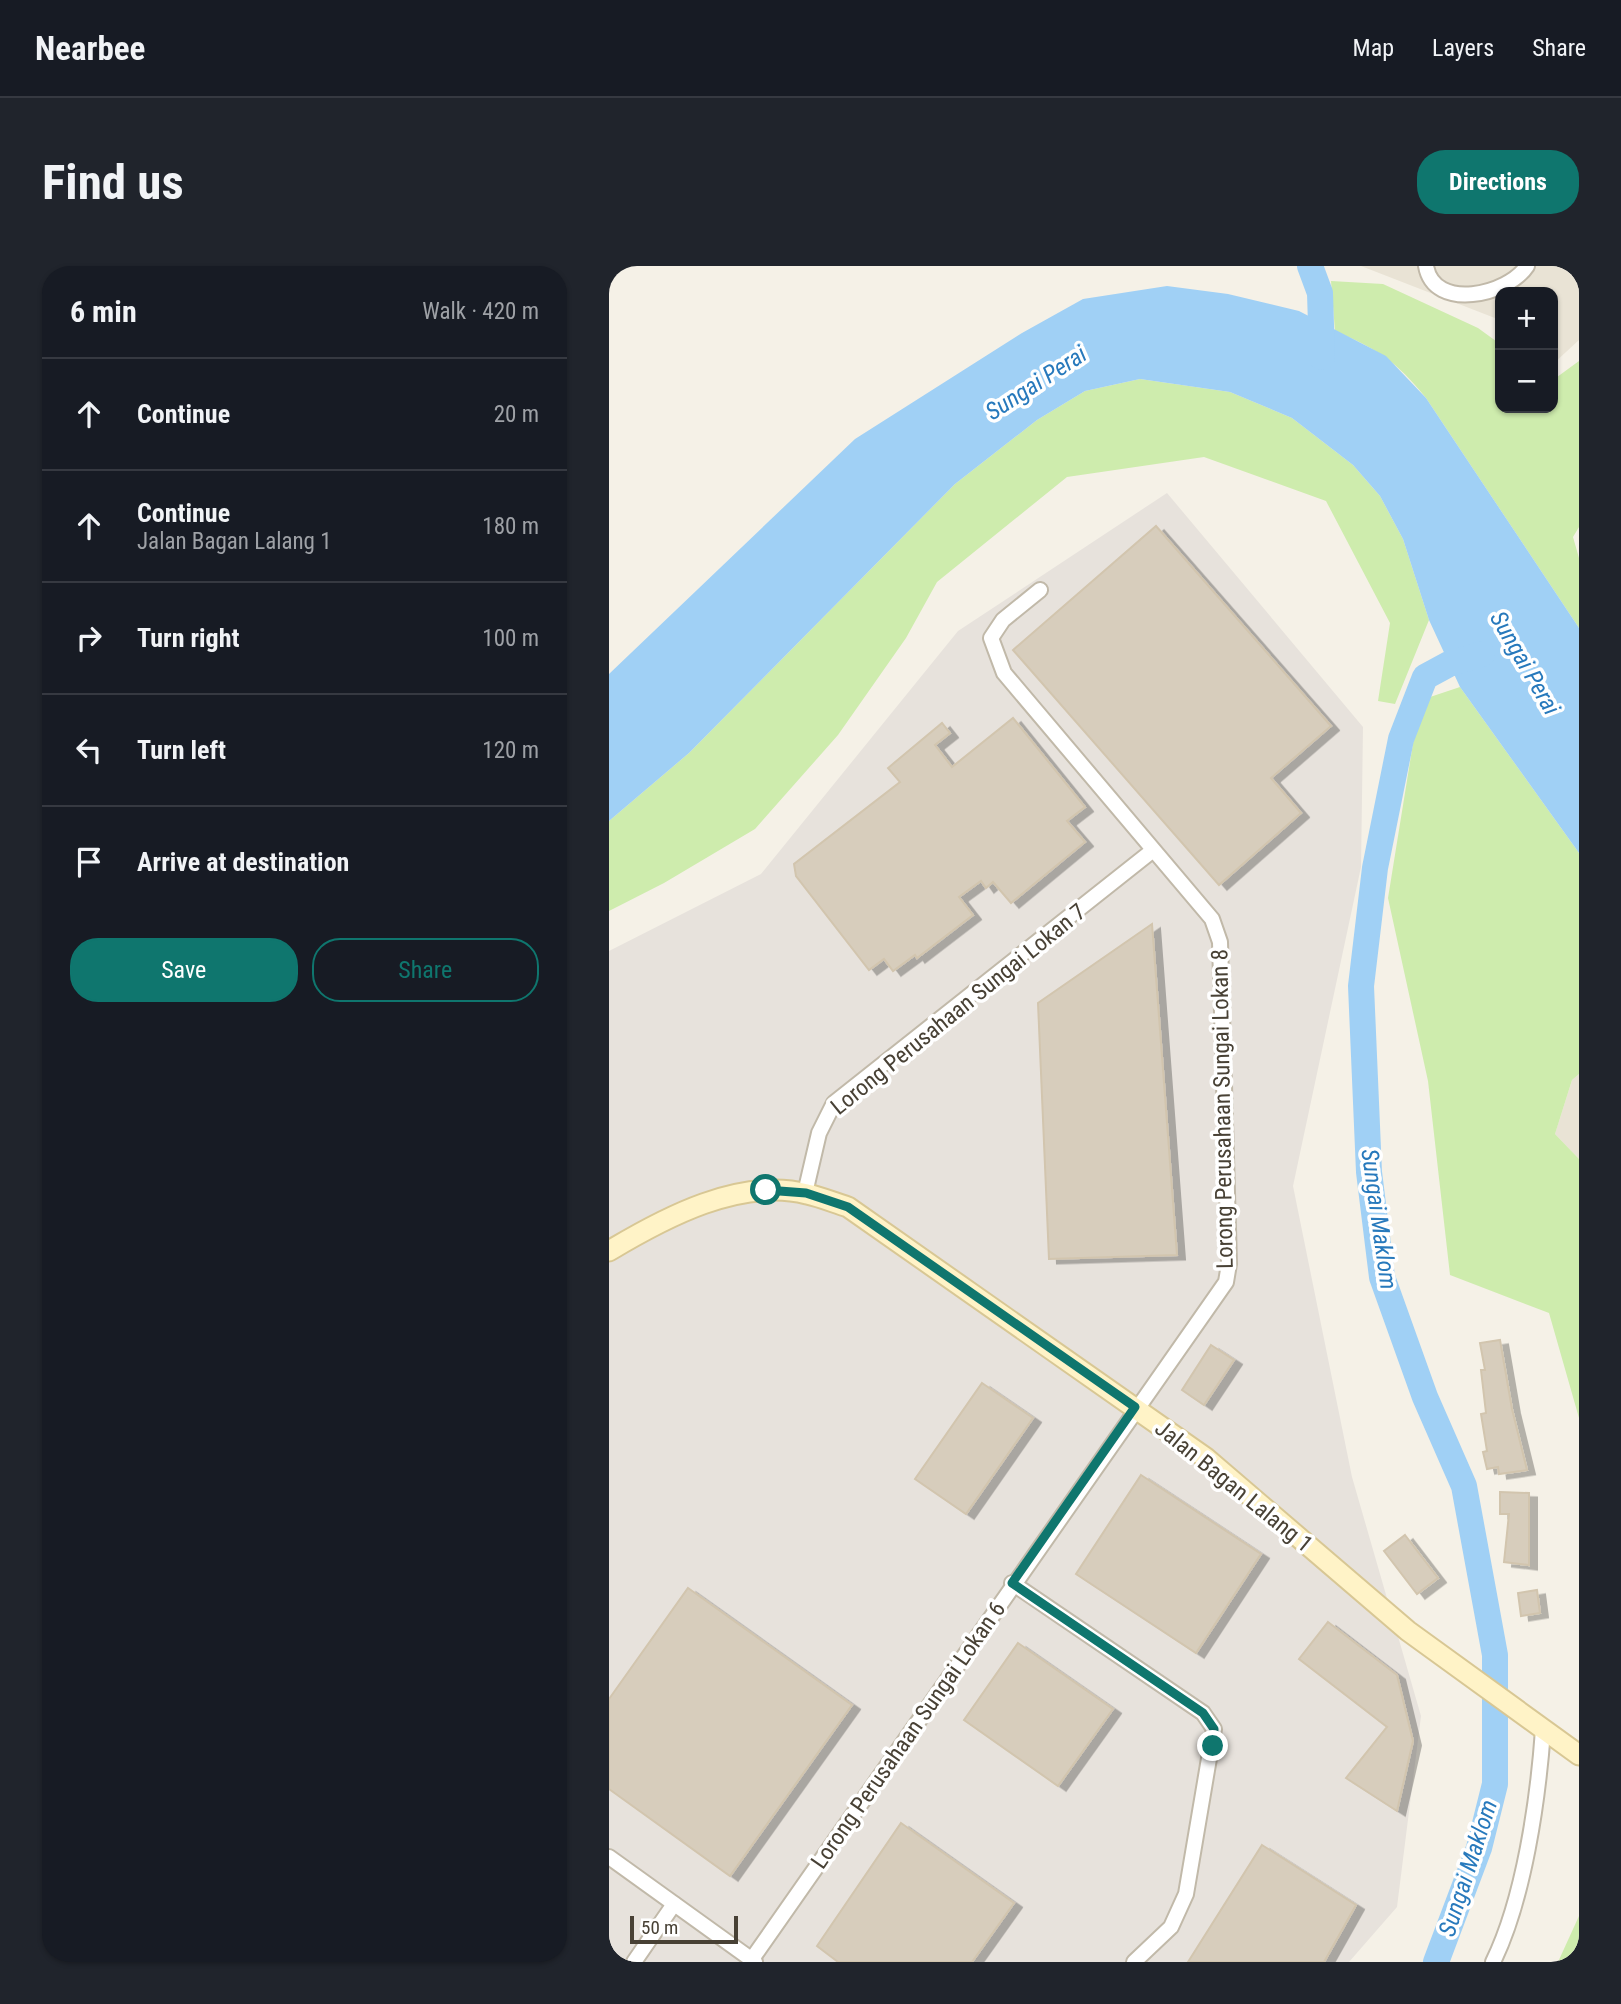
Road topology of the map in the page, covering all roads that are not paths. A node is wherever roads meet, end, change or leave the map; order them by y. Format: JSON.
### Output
{"nodes":[{"id":1,"x":1426,"y":266,"type":"edge"},
{"id":2,"x":1527,"y":266,"type":"edge"},
{"id":3,"x":1040,"y":590,"type":"dead end"},
{"id":4,"x":1152,"y":851,"type":"junction"},
{"id":5,"x":806,"y":1193,"type":"junction"},
{"id":6,"x":609,"y":1251,"type":"edge"},
{"id":7,"x":1135,"y":1407,"type":"junction"},
{"id":8,"x":1012,"y":1583,"type":"junction"},
{"id":9,"x":1540,"y":1728,"type":"junction"},
{"id":10,"x":1579,"y":1755,"type":"edge"},
{"id":11,"x":609,"y":1857,"type":"edge"},
{"id":12,"x":674,"y":1904,"type":"junction"},
{"id":13,"x":753,"y":1961,"type":"edge"},
{"id":14,"x":633,"y":1962,"type":"edge"},
{"id":15,"x":1134,"y":1962,"type":"edge"},
{"id":16,"x":1493,"y":1962,"type":"edge"}],
"edges":[{"from":1,"to":2,"type":"street"},
{"from":3,"to":4,"type":"street","name":"Lorong Perusahaan Sungai Lokan 8"},
{"from":4,"to":5,"type":"street","name":"Lorong Perusahaan Sungai Lokan 7"},
{"from":4,"to":7,"type":"street","name":"Lorong Perusahaan Sungai Lokan 8"},
{"from":5,"to":6,"type":"main road","name":"Jalan Bagan Lalang 1"},
{"from":5,"to":7,"type":"main road","name":"Jalan Bagan Lalang 1"},
{"from":7,"to":8,"type":"street","name":"Lorong Perusahaan Sungai Lokan 6"},
{"from":7,"to":9,"type":"main road","name":"Jalan Bagan Lalang 1"},
{"from":8,"to":13,"type":"street","name":"Lorong Perusahaan Sungai Lokan 6"},
{"from":8,"to":15,"type":"street"},
{"from":9,"to":10,"type":"main road","name":"Jalan Bagan Lalang 1"},
{"from":9,"to":16,"type":"street"},
{"from":11,"to":12,"type":"street"},
{"from":12,"to":13,"type":"street"},
{"from":12,"to":14,"type":"street"}]}
